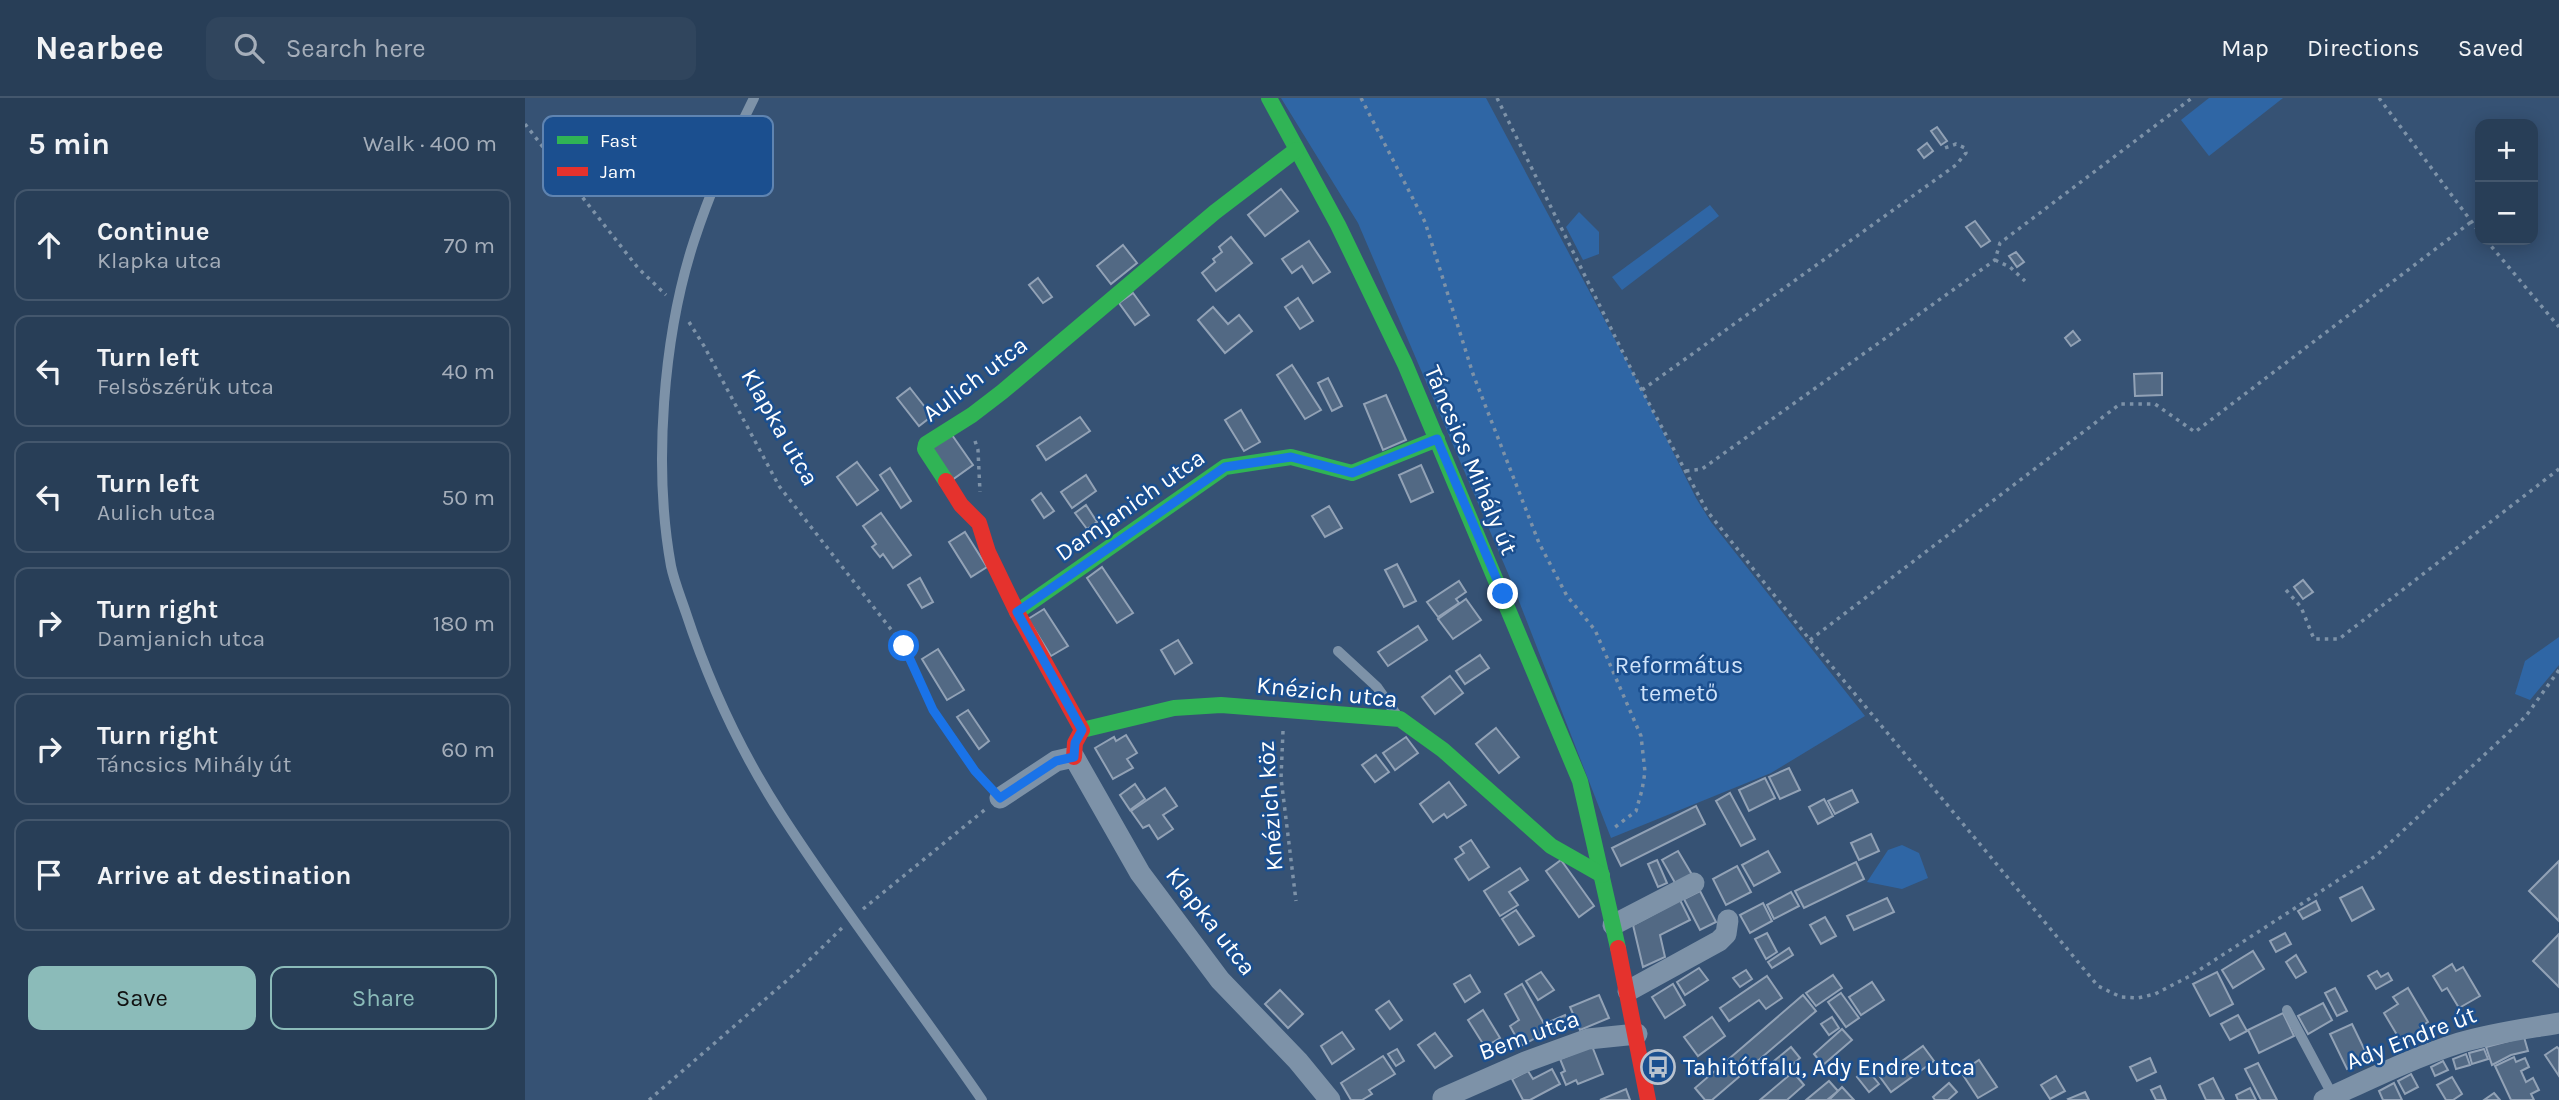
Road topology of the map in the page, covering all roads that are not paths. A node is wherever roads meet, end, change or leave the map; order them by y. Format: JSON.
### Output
{"nodes":[{"id":1,"x":754,"y":98,"type":"edge"},
{"id":2,"x":1269,"y":98,"type":"edge"},
{"id":3,"x":745,"y":116,"type":"edge"},
{"id":4,"x":1296,"y":150,"type":"junction"},
{"id":5,"x":711,"y":196,"type":"edge"},
{"id":6,"x":1437,"y":439,"type":"junction"},
{"id":7,"x":1017,"y":612,"type":"junction"},
{"id":8,"x":1338,"y":651,"type":"dead end"},
{"id":9,"x":1400,"y":719,"type":"junction"},
{"id":10,"x":1082,"y":730,"type":"junction"},
{"id":11,"x":1074,"y":757,"type":"junction"},
{"id":12,"x":1000,"y":798,"type":"road end"},
{"id":13,"x":1602,"y":875,"type":"junction"},
{"id":14,"x":1695,"y":883,"type":"dead end"},
{"id":15,"x":1728,"y":920,"type":"dead end"},
{"id":16,"x":1613,"y":925,"type":"junction"},
{"id":17,"x":1628,"y":991,"type":"junction"},
{"id":18,"x":2287,"y":1010,"type":"dead end"},
{"id":19,"x":2559,"y":1023,"type":"edge"},
{"id":20,"x":1637,"y":1034,"type":"junction"},
{"id":21,"x":1443,"y":1098,"type":"dead end"},
{"id":22,"x":2329,"y":1098,"type":"edge"},
{"id":23,"x":982,"y":1100,"type":"edge"},
{"id":24,"x":1330,"y":1100,"type":"edge"},
{"id":25,"x":1648,"y":1100,"type":"edge"}],
"edges":[{"from":1,"to":3,"type":"lane"},
{"from":2,"to":4,"type":"street","name":"Táncsics Mihály út"},
{"from":4,"to":6,"type":"street","name":"Táncsics Mihály út"},
{"from":4,"to":7,"type":"street","name":"Aulich utca"},
{"from":5,"to":23,"type":"lane"},
{"from":6,"to":7,"type":"street","name":"Damjanich utca"},
{"from":6,"to":13,"type":"street","name":"Táncsics Mihály út"},
{"from":7,"to":10,"type":"street","name":"Aulich utca"},
{"from":8,"to":9,"type":"lane"},
{"from":9,"to":10,"type":"street","name":"Knézich utca"},
{"from":9,"to":13,"type":"street","name":"Knézich utca"},
{"from":10,"to":11,"type":"street"},
{"from":11,"to":12,"type":"street"},
{"from":11,"to":24,"type":"street","name":"Klapka utca"},
{"from":13,"to":16,"type":"street","name":"Táncsics Mihály út"},
{"from":14,"to":16,"type":"street"},
{"from":15,"to":17,"type":"street"},
{"from":16,"to":17,"type":"street","name":"Táncsics Mihály út"},
{"from":17,"to":20,"type":"street","name":"Táncsics Mihály út"},
{"from":18,"to":22,"type":"lane"},
{"from":19,"to":22,"type":"street","name":"Ady Endre út"},
{"from":20,"to":21,"type":"street","name":"Bem utca"},
{"from":20,"to":25,"type":"street","name":"Táncsics Mihály út"}]}
